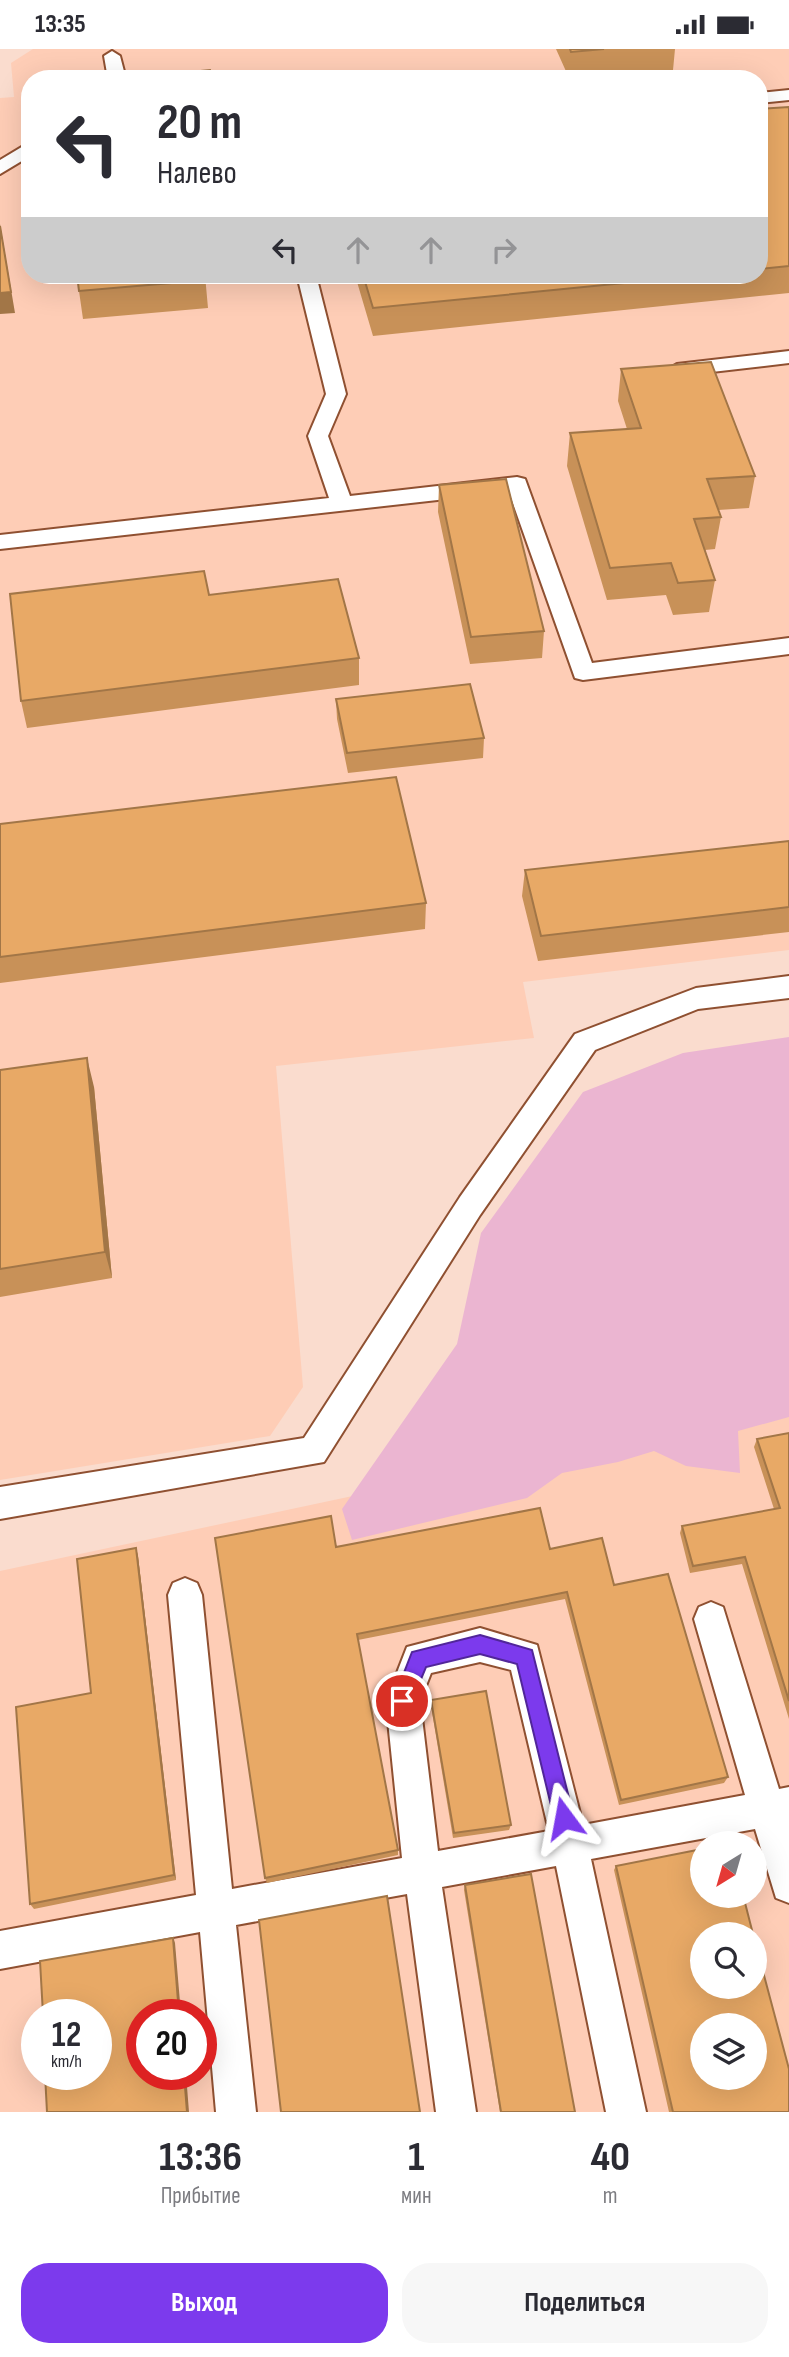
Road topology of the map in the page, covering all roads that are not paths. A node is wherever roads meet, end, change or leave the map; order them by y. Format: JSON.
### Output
{"nodes":[{"id":1,"x":112,"y":56,"type":"dead end"},
{"id":2,"x":115,"y":70,"type":"edge"},
{"id":3,"x":789,"y":95,"type":"edge"},
{"id":4,"x":768,"y":97,"type":"edge"},
{"id":5,"x":21,"y":154,"type":"edge"},
{"id":6,"x":0,"y":169,"type":"edge"},
{"id":7,"x":308,"y":284,"type":"edge"},
{"id":8,"x":789,"y":357,"type":"edge"},
{"id":9,"x":660,"y":372,"type":"edge"},
{"id":10,"x":342,"y":504,"type":"junction"},
{"id":11,"x":0,"y":542,"type":"edge"},
{"id":12,"x":789,"y":646,"type":"edge"},
{"id":13,"x":789,"y":987,"type":"edge"},
{"id":14,"x":0,"y":1503,"type":"edge"},
{"id":15,"x":186,"y":1595,"type":"dead end"},
{"id":16,"x":711,"y":1619,"type":"dead end"},
{"id":17,"x":778,"y":1807,"type":"edge"},
{"id":18,"x":570,"y":1845,"type":"junction"},
{"id":19,"x":422,"y":1873,"type":"junction"},
{"id":20,"x":789,"y":1885,"type":"edge"},
{"id":21,"x":216,"y":1910,"type":"junction"},
{"id":22,"x":0,"y":1950,"type":"edge"},
{"id":23,"x":236,"y":2112,"type":"edge"},
{"id":24,"x":456,"y":2112,"type":"edge"},
{"id":25,"x":626,"y":2112,"type":"edge"}],
"edges":[{"from":1,"to":2,"type":"lane"},
{"from":3,"to":4,"type":"lane"},
{"from":5,"to":6,"type":"lane"},
{"from":7,"to":10,"type":"lane"},
{"from":8,"to":9,"type":"lane"},
{"from":10,"to":11,"type":"lane"},
{"from":10,"to":12,"type":"lane"},
{"from":13,"to":14,"type":"lane"},
{"from":15,"to":21,"type":"lane"},
{"from":16,"to":17,"type":"lane"},
{"from":17,"to":18,"type":"lane"},
{"from":17,"to":20,"type":"lane"},
{"from":18,"to":19,"type":"lane"},
{"from":18,"to":19,"type":"lane"},
{"from":18,"to":25,"type":"lane"},
{"from":19,"to":21,"type":"lane"},
{"from":19,"to":24,"type":"lane"},
{"from":21,"to":22,"type":"lane"},
{"from":21,"to":23,"type":"lane"}]}
